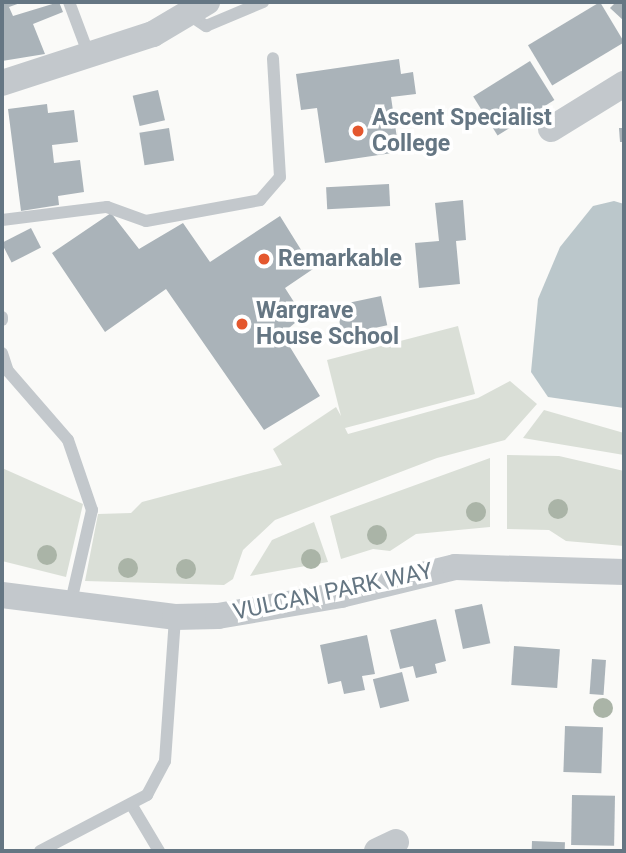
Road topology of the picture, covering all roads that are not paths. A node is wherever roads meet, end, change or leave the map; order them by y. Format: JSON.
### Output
{"nodes":[{"id":1,"x":69,"y":2,"type":"edge"},
{"id":2,"x":263,"y":2,"type":"edge"},
{"id":3,"x":197,"y":8,"type":"edge"},
{"id":4,"x":90,"y":58,"type":"junction"},
{"id":5,"x":272,"y":58,"type":"dead end"},
{"id":6,"x":2,"y":83,"type":"edge"},
{"id":7,"x":624,"y":84,"type":"edge"},
{"id":8,"x":551,"y":129,"type":"dead end"},
{"id":9,"x":2,"y":219,"type":"edge"},
{"id":10,"x":2,"y":353,"type":"edge"},
{"id":11,"x":624,"y":572,"type":"edge"},
{"id":12,"x":2,"y":595,"type":"edge"},
{"id":13,"x":70,"y":607,"type":"junction"},
{"id":14,"x":175,"y":617,"type":"junction"},
{"id":15,"x":131,"y":804,"type":"junction"},
{"id":16,"x":40,"y":851,"type":"edge"},
{"id":17,"x":159,"y":851,"type":"edge"}],
"edges":[{"from":1,"to":4,"type":"lane"},
{"from":2,"to":3,"type":"lane"},
{"from":3,"to":4,"type":"street"},
{"from":4,"to":6,"type":"street"},
{"from":5,"to":9,"type":"lane"},
{"from":7,"to":8,"type":"street"},
{"from":10,"to":13,"type":"lane"},
{"from":11,"to":14,"type":"street","name":"VULCAN PARK WAY"},
{"from":12,"to":13,"type":"street","name":"VULCAN PARK WAY"},
{"from":13,"to":14,"type":"street","name":"VULCAN PARK WAY"},
{"from":14,"to":15,"type":"lane"},
{"from":15,"to":16,"type":"lane"},
{"from":15,"to":17,"type":"lane"}]}
